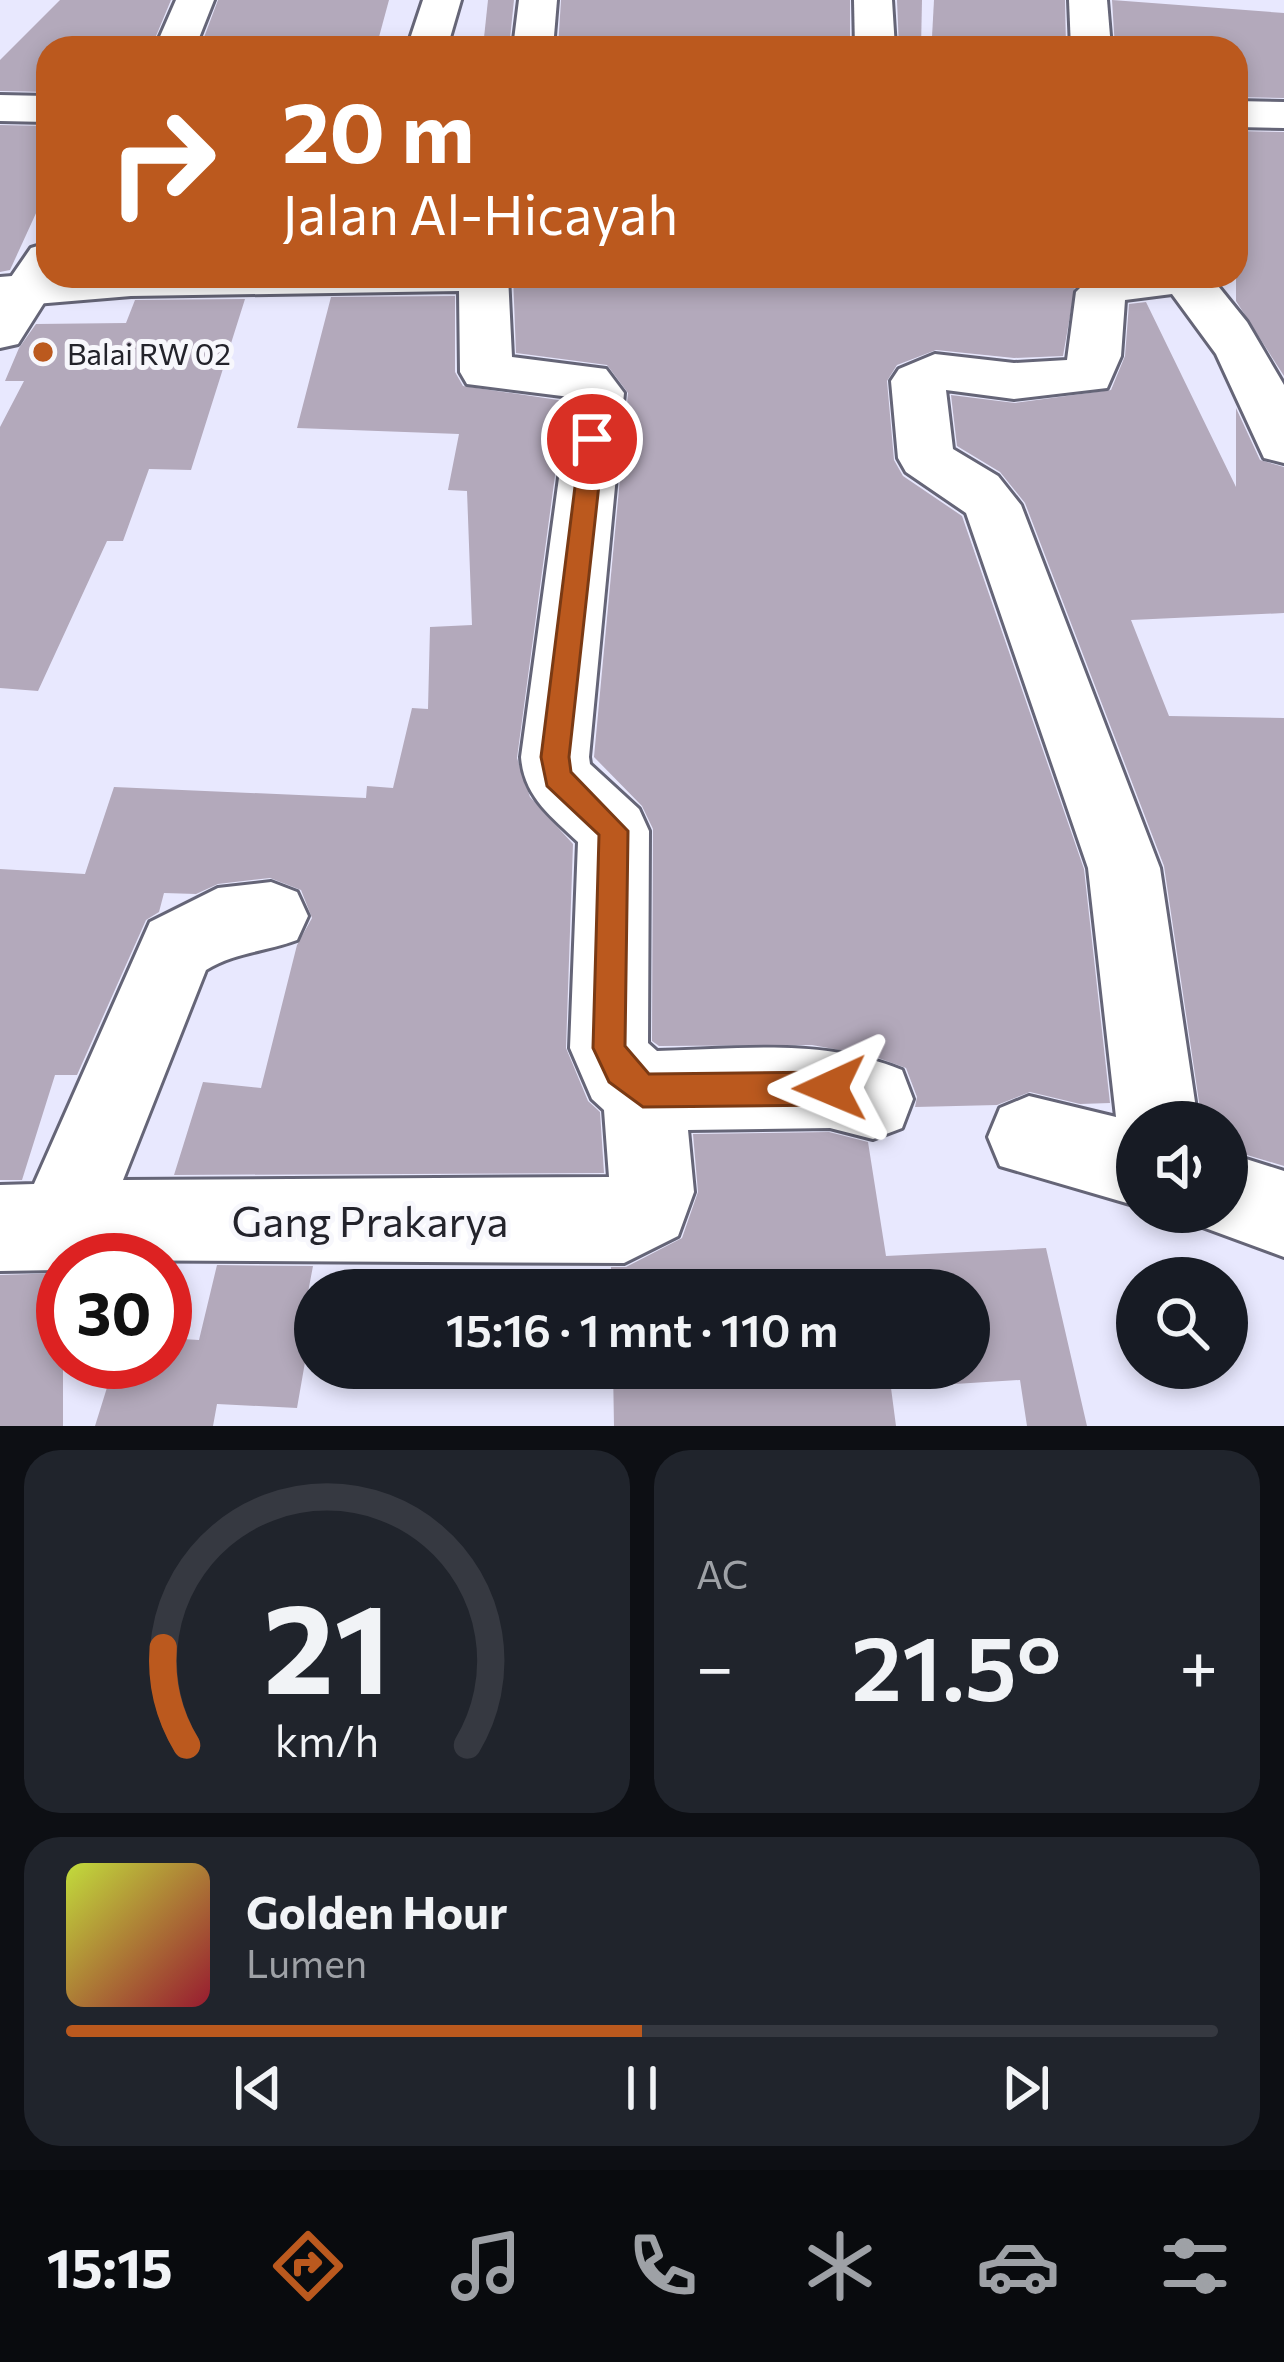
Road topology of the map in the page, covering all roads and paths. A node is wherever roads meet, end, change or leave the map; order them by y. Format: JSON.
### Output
{"nodes":[{"id":1,"x":195,"y":0,"type":"edge"},
{"id":2,"x":442,"y":0,"type":"edge"},
{"id":3,"x":538,"y":0,"type":"edge"},
{"id":4,"x":873,"y":0,"type":"edge"},
{"id":5,"x":1088,"y":0,"type":"edge"},
{"id":6,"x":181,"y":36,"type":"edge"},
{"id":7,"x":431,"y":36,"type":"edge"},
{"id":8,"x":534,"y":36,"type":"edge"},
{"id":9,"x":874,"y":36,"type":"edge"},
{"id":10,"x":1090,"y":36,"type":"edge"},
{"id":11,"x":0,"y":108,"type":"edge"},
{"id":12,"x":36,"y":109,"type":"edge"},
{"id":13,"x":1248,"y":114,"type":"edge"},
{"id":14,"x":1284,"y":115,"type":"edge"},
{"id":15,"x":61,"y":288,"type":"edge"},
{"id":16,"x":483,"y":288,"type":"edge"},
{"id":17,"x":1103,"y":288,"type":"edge"},
{"id":18,"x":1192,"y":288,"type":"edge"},
{"id":19,"x":18,"y":293,"type":"edge"},
{"id":20,"x":1284,"y":444,"type":"edge"},
{"id":21,"x":271,"y":916,"type":"dead end"},
{"id":22,"x":643,"y":1091,"type":"junction"},
{"id":23,"x":873,"y":1100,"type":"dead end"},
{"id":24,"x":1154,"y":1101,"type":"edge"},
{"id":25,"x":1029,"y":1137,"type":"dead end"},
{"id":26,"x":1116,"y":1159,"type":"edge"},
{"id":27,"x":1248,"y":1202,"type":"edge"},
{"id":28,"x":1284,"y":1214,"type":"edge"},
{"id":29,"x":29,"y":1227,"type":"edge"}],
"edges":[{"from":1,"to":6,"type":"street"},
{"from":2,"to":7,"type":"street"},
{"from":3,"to":8,"type":"street"},
{"from":4,"to":9,"type":"street"},
{"from":5,"to":10,"type":"street"},
{"from":11,"to":12,"type":"street"},
{"from":13,"to":14,"type":"street"},
{"from":15,"to":19,"type":"street"},
{"from":16,"to":22,"type":"street"},
{"from":17,"to":24,"type":"street"},
{"from":18,"to":20,"type":"street"},
{"from":21,"to":29,"type":"street"},
{"from":22,"to":23,"type":"street"},
{"from":22,"to":29,"type":"street","name":"Gang Prakarya"},
{"from":25,"to":26,"type":"street"},
{"from":27,"to":28,"type":"street"}]}
